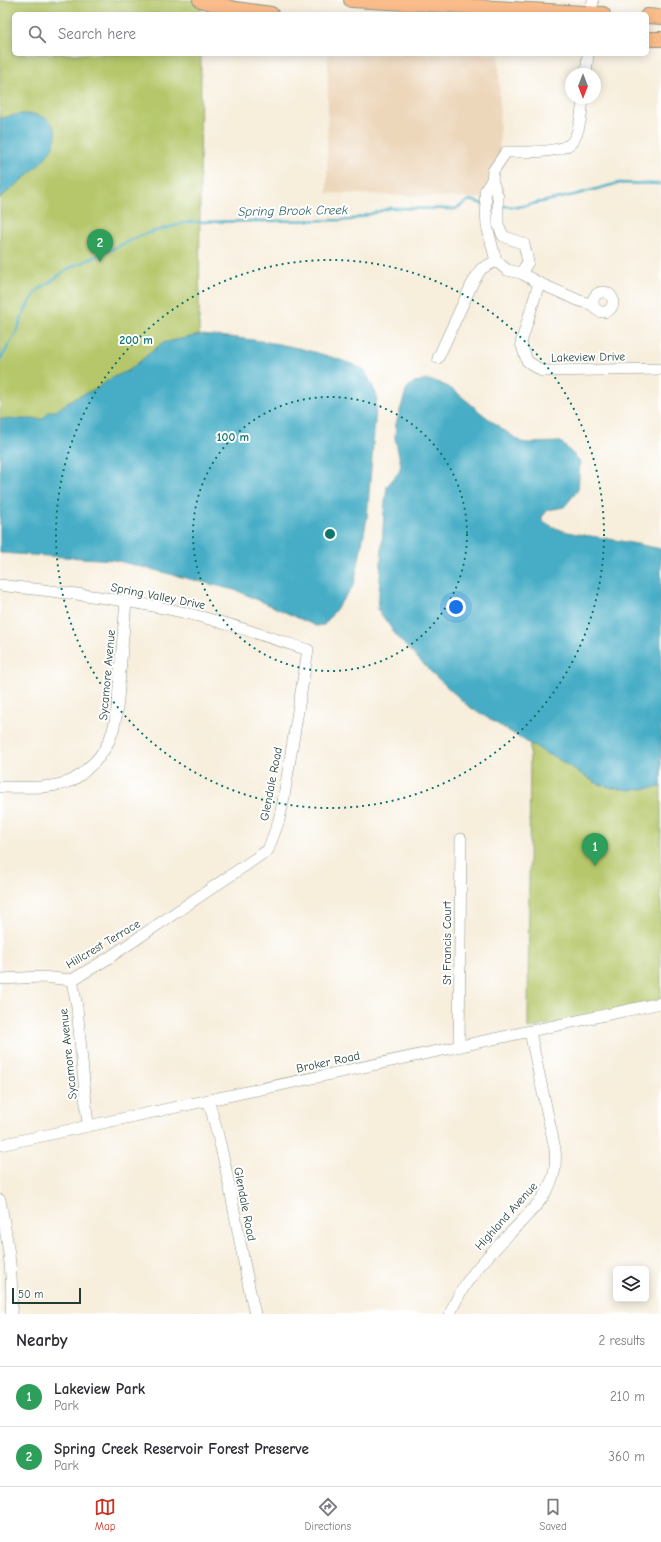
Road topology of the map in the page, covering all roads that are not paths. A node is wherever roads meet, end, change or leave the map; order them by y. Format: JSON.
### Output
{"nodes":[{"id":1,"x":200,"y":0,"type":"edge"},
{"id":2,"x":351,"y":0,"type":"edge"},
{"id":3,"x":595,"y":10,"type":"edge"},
{"id":4,"x":257,"y":12,"type":"edge"},
{"id":5,"x":649,"y":16,"type":"edge"},
{"id":6,"x":661,"y":17,"type":"edge"},
{"id":7,"x":649,"y":39,"type":"edge"},
{"id":8,"x":661,"y":39,"type":"edge"},
{"id":9,"x":588,"y":56,"type":"edge"},
{"id":10,"x":587,"y":68,"type":"edge"},
{"id":11,"x":582,"y":104,"type":"edge"},
{"id":12,"x":492,"y":180,"type":"junction"},
{"id":13,"x":496,"y":261,"type":"junction"},
{"id":14,"x":521,"y":273,"type":"junction"},
{"id":15,"x":540,"y":283,"type":"junction"},
{"id":16,"x":593,"y":305,"type":"dead end"},
{"id":17,"x":438,"y":358,"type":"dead end"},
{"id":18,"x":661,"y":369,"type":"edge"},
{"id":19,"x":0,"y":585,"type":"edge"},
{"id":20,"x":126,"y":601,"type":"junction"},
{"id":21,"x":308,"y":650,"type":"joint"},
{"id":22,"x":0,"y":787,"type":"edge"},
{"id":23,"x":461,"y":838,"type":"dead end"},
{"id":24,"x":208,"y":891,"type":"joint"},
{"id":25,"x":0,"y":979,"type":"edge"},
{"id":26,"x":72,"y":980,"type":"junction"},
{"id":27,"x":661,"y":1003,"type":"edge"},
{"id":28,"x":530,"y":1032,"type":"junction"},
{"id":29,"x":459,"y":1047,"type":"junction"},
{"id":30,"x":208,"y":1100,"type":"junction"},
{"id":31,"x":88,"y":1126,"type":"junction"},
{"id":32,"x":0,"y":1145,"type":"edge"},
{"id":33,"x":0,"y":1200,"type":"edge"},
{"id":34,"x":11,"y":1314,"type":"edge"},
{"id":35,"x":255,"y":1314,"type":"edge"},
{"id":36,"x":450,"y":1314,"type":"edge"}],
"edges":[{"from":1,"to":4,"type":"main road"},
{"from":2,"to":3,"type":"main road"},
{"from":5,"to":6,"type":"main road"},
{"from":7,"to":8,"type":"main road"},
{"from":9,"to":10,"type":"street"},
{"from":11,"to":12,"type":"street"},
{"from":12,"to":13,"type":"street"},
{"from":12,"to":14,"type":"street"},
{"from":13,"to":14,"type":"street"},
{"from":13,"to":17,"type":"street"},
{"from":14,"to":15,"type":"street"},
{"from":15,"to":16,"type":"street"},
{"from":15,"to":18,"type":"street","name":"Lakeview Drive"},
{"from":19,"to":20,"type":"street","name":"Spring Valley Drive"},
{"from":20,"to":21,"type":"street","name":"Spring Valley Drive"},
{"from":20,"to":22,"type":"street","name":"Sycamore Avenue"},
{"from":21,"to":24,"type":"street","name":"Glendale Road"},
{"from":23,"to":29,"type":"street","name":"St Francis Court"},
{"from":24,"to":26,"type":"street","name":"Hillcrest Terrace"},
{"from":25,"to":26,"type":"street","name":"Hillcrest Terrace"},
{"from":26,"to":31,"type":"street","name":"Sycamore Avenue"},
{"from":27,"to":28,"type":"street","name":"Broker Road"},
{"from":28,"to":29,"type":"street","name":"Broker Road"},
{"from":28,"to":36,"type":"street","name":"Highland Avenue"},
{"from":29,"to":30,"type":"street","name":"Broker Road"},
{"from":30,"to":31,"type":"street","name":"Broker Road"},
{"from":30,"to":35,"type":"street","name":"Glendale Road"},
{"from":31,"to":32,"type":"street","name":"Broker Road"},
{"from":33,"to":34,"type":"street"}]}
